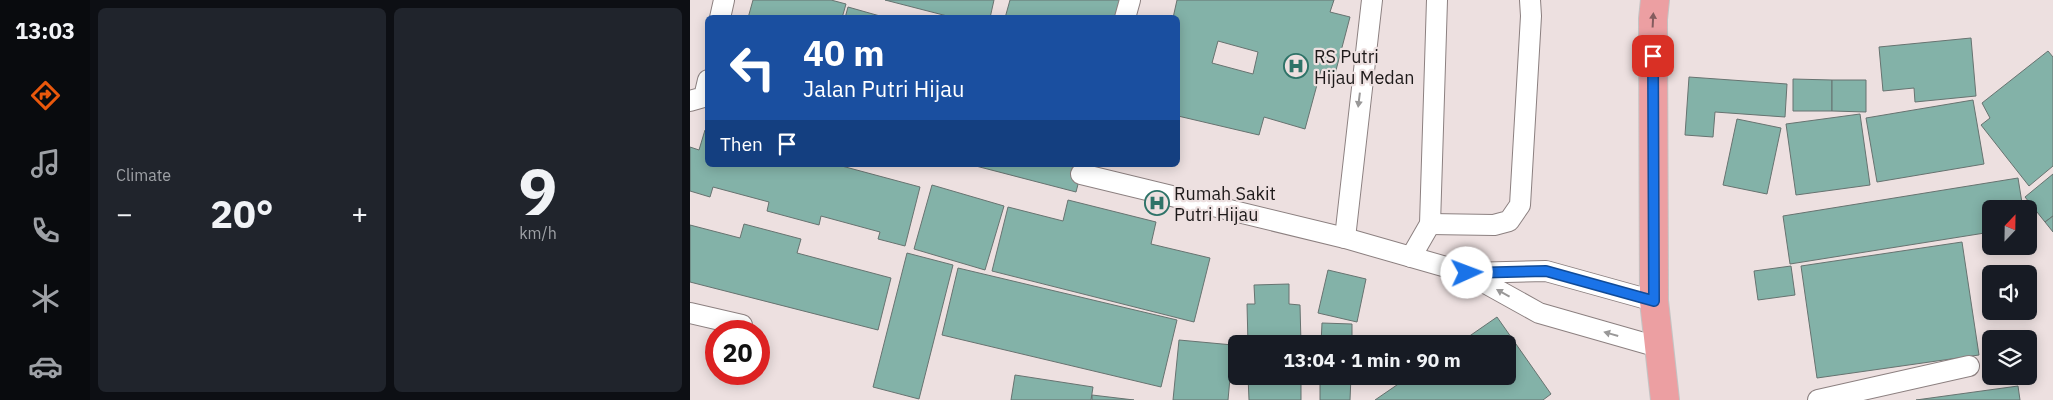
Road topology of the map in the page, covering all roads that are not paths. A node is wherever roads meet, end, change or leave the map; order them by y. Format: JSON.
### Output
{"nodes":[{"id":1,"x":724,"y":0,"type":"edge"},
{"id":2,"x":1130,"y":0,"type":"edge"},
{"id":3,"x":1372,"y":0,"type":"edge"},
{"id":4,"x":1437,"y":0,"type":"edge"},
{"id":5,"x":1530,"y":0,"type":"edge"},
{"id":6,"x":1655,"y":0,"type":"edge"},
{"id":7,"x":721,"y":15,"type":"edge"},
{"id":8,"x":1126,"y":15,"type":"edge"},
{"id":9,"x":1084,"y":171,"type":"edge"},
{"id":10,"x":1430,"y":224,"type":"junction"},
{"id":11,"x":1345,"y":238,"type":"junction"},
{"id":12,"x":1411,"y":258,"type":"junction"},
{"id":13,"x":1467,"y":273,"type":"junction"},
{"id":14,"x":1654,"y":301,"type":"junction"},
{"id":15,"x":690,"y":313,"type":"edge"},
{"id":16,"x":720,"y":320,"type":"edge"},
{"id":17,"x":1658,"y":347,"type":"junction"},
{"id":18,"x":1970,"y":366,"type":"dead end"},
{"id":19,"x":1665,"y":400,"type":"edge"},
{"id":20,"x":1818,"y":400,"type":"edge"}],
"edges":[{"from":1,"to":7,"type":"lane"},
{"from":2,"to":8,"type":"lane"},
{"from":3,"to":11,"type":"lane","one_way":true},
{"from":4,"to":10,"type":"lane"},
{"from":5,"to":10,"type":"lane"},
{"from":14,"to":6,"type":"main road","one_way":true},
{"from":9,"to":11,"type":"lane"},
{"from":10,"to":12,"type":"lane"},
{"from":11,"to":12,"type":"lane"},
{"from":12,"to":13,"type":"lane"},
{"from":13,"to":14,"type":"lane"},
{"from":17,"to":13,"type":"lane","one_way":true},
{"from":14,"to":17,"type":"main road"},
{"from":15,"to":16,"type":"lane"},
{"from":17,"to":19,"type":"main road"},
{"from":18,"to":20,"type":"lane"}]}
